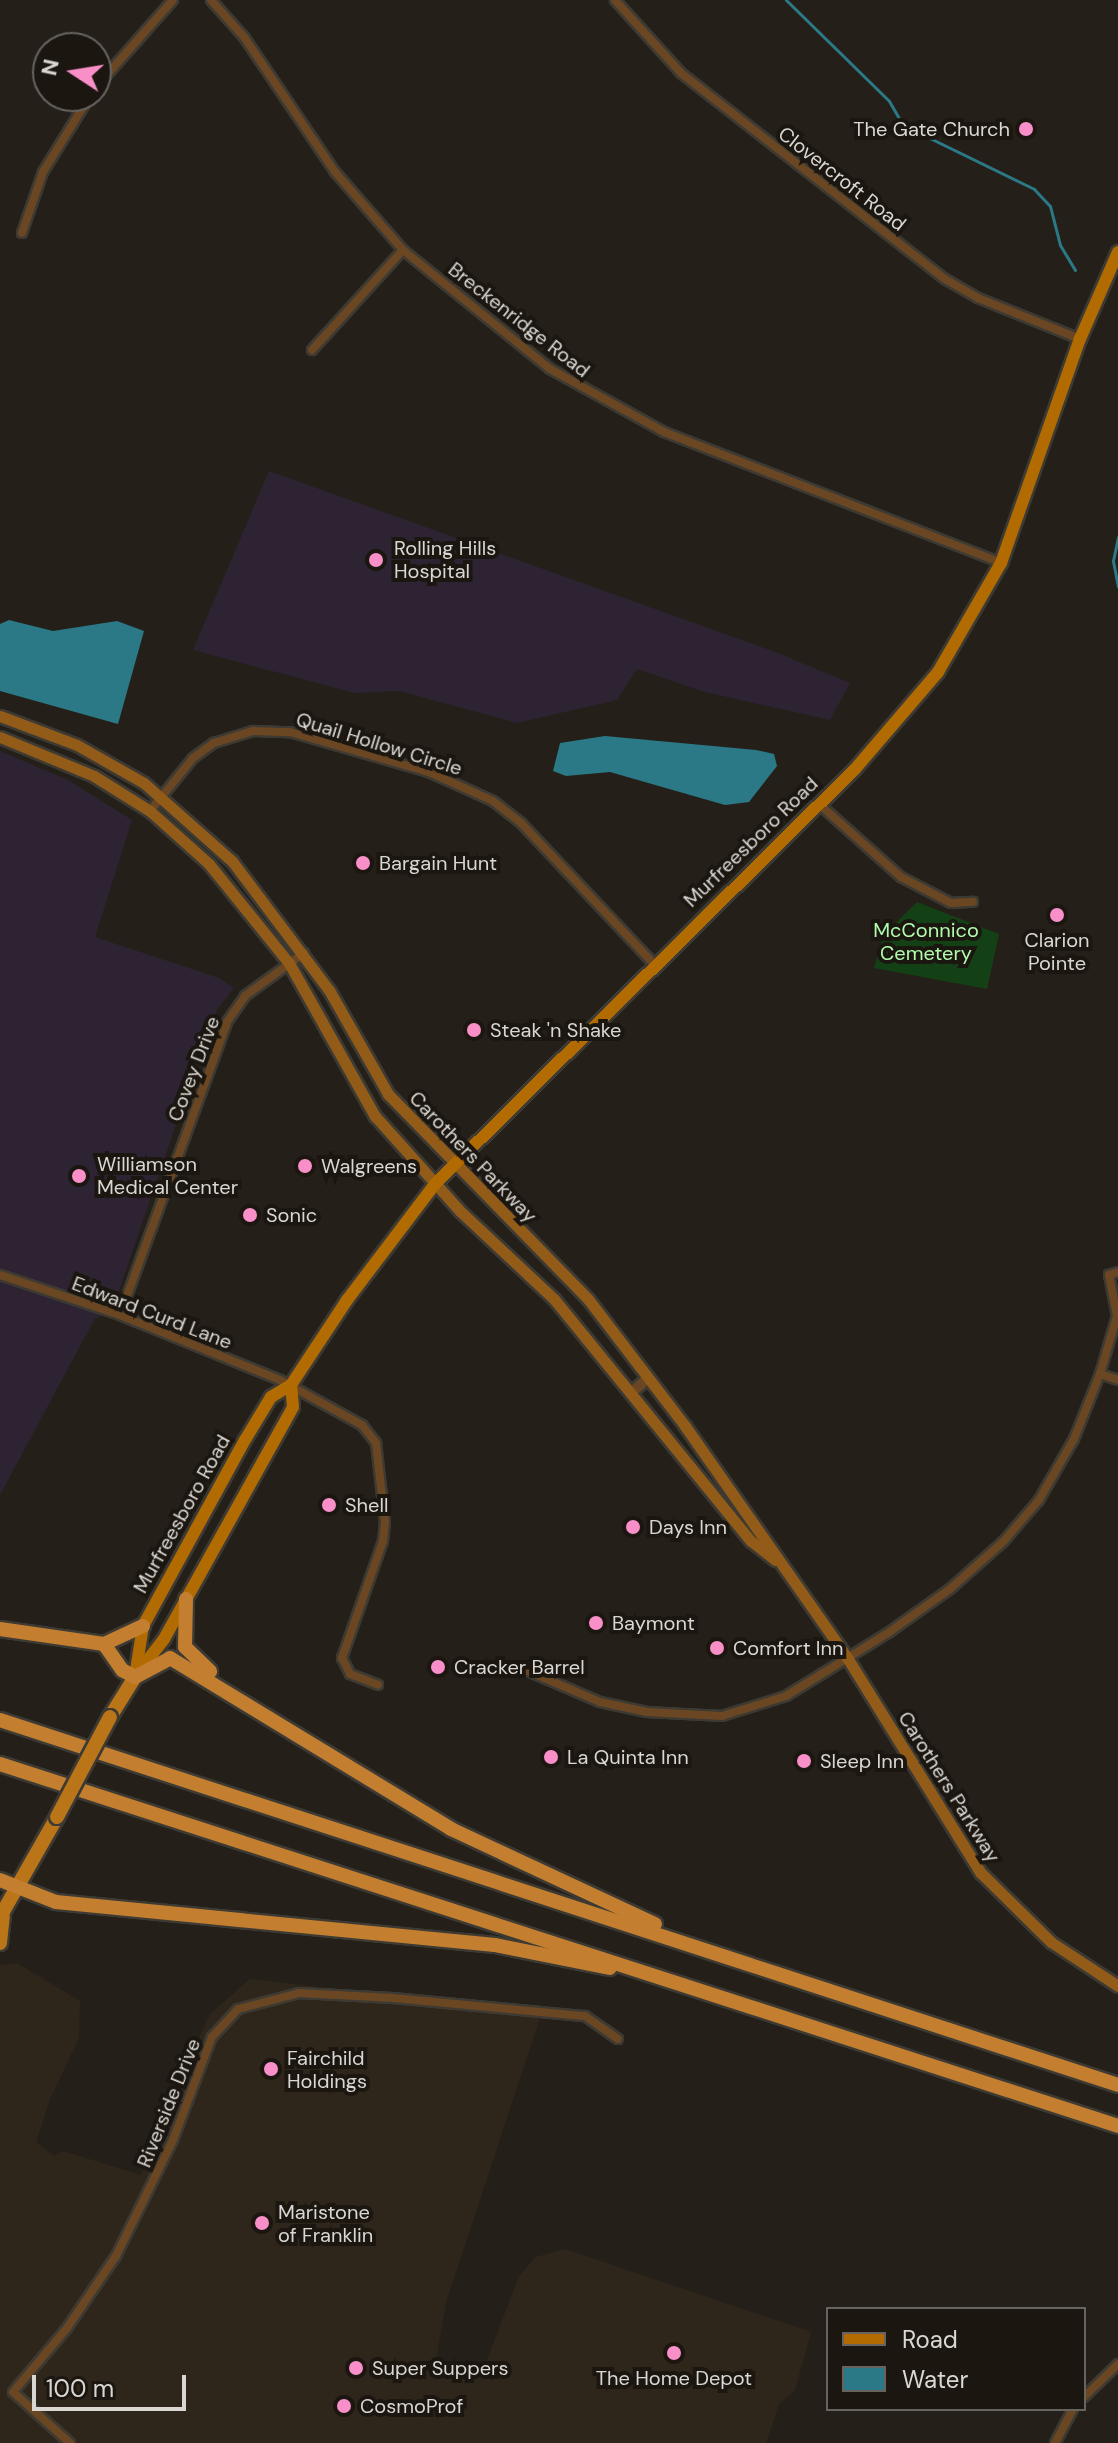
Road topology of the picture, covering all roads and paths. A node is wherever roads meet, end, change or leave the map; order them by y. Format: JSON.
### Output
{"nodes":[{"id":1,"x":173,"y":0,"type":"edge"},
{"id":2,"x":211,"y":0,"type":"edge"},
{"id":3,"x":615,"y":0,"type":"edge"},
{"id":4,"x":112,"y":69,"type":"edge"},
{"id":5,"x":80,"y":112,"type":"edge"},
{"id":6,"x":22,"y":233,"type":"dead end"},
{"id":7,"x":403,"y":250,"type":"junction"},
{"id":8,"x":1118,"y":252,"type":"edge"},
{"id":9,"x":1080,"y":339,"type":"junction"},
{"id":10,"x":312,"y":350,"type":"dead end"},
{"id":11,"x":1001,"y":563,"type":"junction"},
{"id":12,"x":0,"y":716,"type":"edge"},
{"id":13,"x":0,"y":737,"type":"edge"},
{"id":14,"x":162,"y":795,"type":"junction"},
{"id":15,"x":819,"y":804,"type":"junction"},
{"id":16,"x":150,"y":811,"type":"junction"},
{"id":17,"x":973,"y":902,"type":"dead end"},
{"id":18,"x":304,"y":953,"type":"junction"},
{"id":19,"x":289,"y":963,"type":"junction"},
{"id":20,"x":654,"y":964,"type":"junction"},
{"id":21,"x":452,"y":1164,"type":"junction"},
{"id":22,"x":435,"y":1184,"type":"junction"},
{"id":23,"x":1113,"y":1273,"type":"edge"},
{"id":24,"x":0,"y":1275,"type":"edge"},
{"id":25,"x":120,"y":1315,"type":"junction"},
{"id":26,"x":1100,"y":1374,"type":"junction"},
{"id":27,"x":648,"y":1378,"type":"junction"},
{"id":28,"x":1118,"y":1380,"type":"edge"},
{"id":29,"x":291,"y":1385,"type":"junction"},
{"id":30,"x":631,"y":1393,"type":"junction"},
{"id":31,"x":788,"y":1571,"type":"junction"},
{"id":32,"x":186,"y":1599,"type":"junction"},
{"id":33,"x":143,"y":1626,"type":"junction"},
{"id":34,"x":0,"y":1629,"type":"edge"},
{"id":35,"x":104,"y":1644,"type":"junction"},
{"id":36,"x":848,"y":1659,"type":"junction"},
{"id":37,"x":528,"y":1671,"type":"dead end"},
{"id":38,"x":135,"y":1677,"type":"junction"},
{"id":39,"x":378,"y":1685,"type":"dead end"},
{"id":40,"x":222,"y":1687,"type":"junction"},
{"id":41,"x":0,"y":1720,"type":"edge"},
{"id":42,"x":0,"y":1764,"type":"edge"},
{"id":43,"x":0,"y":1880,"type":"edge"},
{"id":44,"x":17,"y":1890,"type":"junction"},
{"id":45,"x":1,"y":1917,"type":"edge"},
{"id":46,"x":0,"y":1943,"type":"edge"},
{"id":47,"x":699,"y":1944,"type":"junction"},
{"id":48,"x":673,"y":1980,"type":"junction"},
{"id":49,"x":1118,"y":1986,"type":"edge"},
{"id":50,"x":618,"y":2039,"type":"dead end"},
{"id":51,"x":1118,"y":2085,"type":"edge"},
{"id":52,"x":1118,"y":2126,"type":"edge"},
{"id":53,"x":1118,"y":2364,"type":"edge"},
{"id":54,"x":1086,"y":2395,"type":"edge"},
{"id":55,"x":1072,"y":2411,"type":"edge"},
{"id":56,"x":70,"y":2443,"type":"edge"},
{"id":57,"x":1055,"y":2443,"type":"edge"}],
"edges":[{"from":1,"to":4,"type":"street"},
{"from":2,"to":7,"type":"street","name":"Breckenridge Road"},
{"from":3,"to":9,"type":"street","name":"Clovercroft Road"},
{"from":5,"to":6,"type":"street"},
{"from":7,"to":10,"type":"street"},
{"from":7,"to":11,"type":"street","name":"Breckenridge Road"},
{"from":8,"to":9,"type":"main road","name":"Murfreesboro Road"},
{"from":9,"to":11,"type":"main road","name":"Murfreesboro Road"},
{"from":11,"to":15,"type":"main road","name":"Murfreesboro Road"},
{"from":12,"to":14,"type":"main road","name":"Carothers Parkway"},
{"from":13,"to":16,"type":"main road","name":"Carothers Parkway"},
{"from":14,"to":16,"type":"street","name":"Quail Hollow Circle"},
{"from":14,"to":18,"type":"main road","name":"Carothers Parkway"},
{"from":14,"to":20,"type":"street","name":"Quail Hollow Circle"},
{"from":15,"to":17,"type":"street"},
{"from":15,"to":20,"type":"main road","name":"Murfreesboro Road"},
{"from":16,"to":19,"type":"main road","name":"Carothers Parkway"},
{"from":18,"to":19,"type":"street","name":"Covey Drive"},
{"from":18,"to":21,"type":"main road","name":"Carothers Parkway"},
{"from":19,"to":22,"type":"main road","name":"Carothers Parkway"},
{"from":19,"to":25,"type":"street","name":"Covey Drive"},
{"from":20,"to":21,"type":"main road","name":"Murfreesboro Road"},
{"from":21,"to":22,"type":"main road","name":"Murfreesboro Road"},
{"from":21,"to":27,"type":"main road","name":"Carothers Parkway"},
{"from":22,"to":29,"type":"main road","name":"Murfreesboro Road"},
{"from":22,"to":30,"type":"main road","name":"Carothers Parkway"},
{"from":23,"to":26,"type":"street"},
{"from":24,"to":25,"type":"street","name":"Edward Curd Lane"},
{"from":25,"to":29,"type":"street","name":"Edward Curd Lane"},
{"from":26,"to":28,"type":"street"},
{"from":26,"to":36,"type":"street"},
{"from":27,"to":30,"type":"street"},
{"from":27,"to":31,"type":"main road","name":"Carothers Parkway"},
{"from":29,"to":32,"type":"main road","name":"Murfreesboro Road"},
{"from":29,"to":33,"type":"main road","name":"Murfreesboro Road"},
{"from":29,"to":39,"type":"street","name":"Edward Curd Lane"},
{"from":30,"to":31,"type":"main road","name":"Carothers Parkway"},
{"from":31,"to":36,"type":"main road","name":"Carothers Parkway"},
{"from":32,"to":38,"type":"main road","name":"Murfreesboro Road"},
{"from":32,"to":40,"type":"highway"},
{"from":33,"to":35,"type":"highway"},
{"from":33,"to":38,"type":"main road","name":"Murfreesboro Road"},
{"from":34,"to":35,"type":"highway"},
{"from":35,"to":38,"type":"highway"},
{"from":36,"to":37,"type":"street"},
{"from":36,"to":49,"type":"main road","name":"Carothers Parkway"},
{"from":38,"to":40,"type":"highway"},
{"from":38,"to":44,"type":"highway","name":"Murfreesboro Road","bridge":true},
{"from":40,"to":47,"type":"highway"},
{"from":41,"to":47,"type":"highway"},
{"from":42,"to":48,"type":"highway"},
{"from":43,"to":44,"type":"highway"},
{"from":44,"to":45,"type":"highway","name":"Murfreesboro Road"},
{"from":44,"to":48,"type":"highway"},
{"from":45,"to":46,"type":"highway","name":"Murfreesboro Road"},
{"from":47,"to":51,"type":"highway"},
{"from":48,"to":52,"type":"highway"},
{"from":50,"to":56,"type":"street","name":"Riverside Drive"},
{"from":53,"to":54,"type":"street"},
{"from":55,"to":57,"type":"street"}]}
